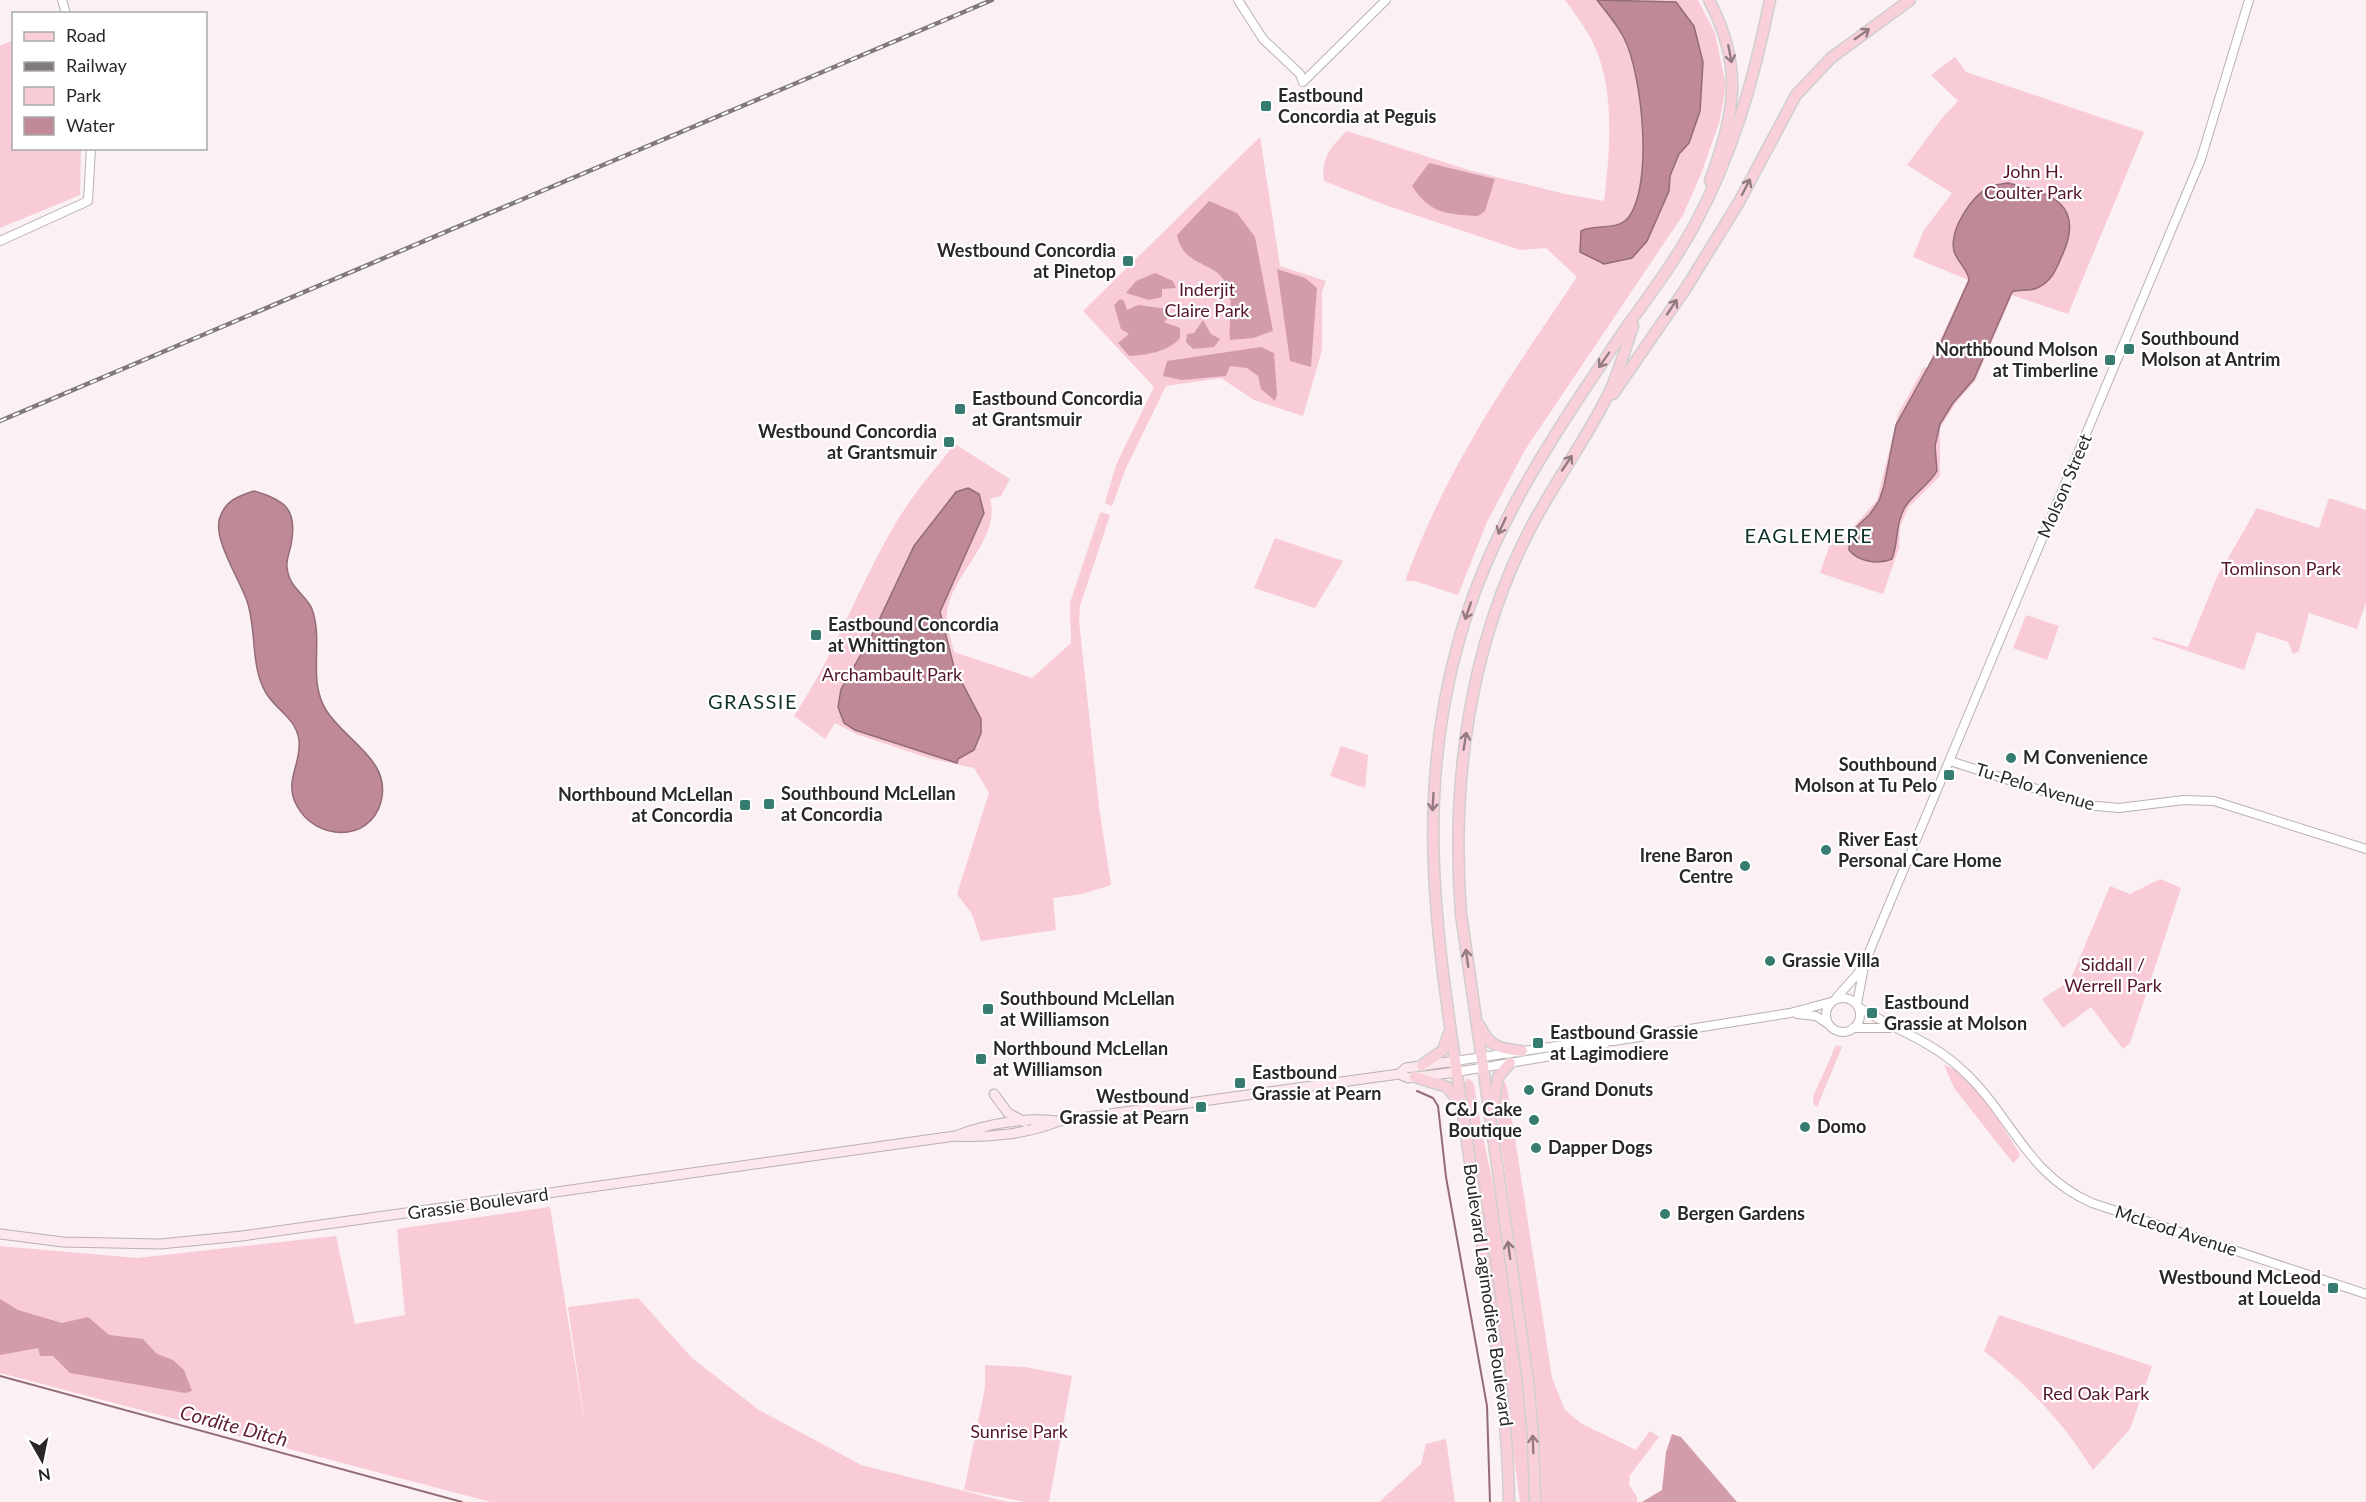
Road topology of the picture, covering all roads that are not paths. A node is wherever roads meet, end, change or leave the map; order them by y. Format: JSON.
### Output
{"nodes":[{"id":1,"x":1238,"y":0,"type":"edge"},
{"id":2,"x":1386,"y":0,"type":"edge"},
{"id":3,"x":1709,"y":0,"type":"edge"},
{"id":4,"x":1770,"y":0,"type":"edge"},
{"id":5,"x":1910,"y":0,"type":"edge"},
{"id":6,"x":2249,"y":0,"type":"edge"},
{"id":7,"x":91,"y":150,"type":"edge"},
{"id":8,"x":1693,"y":228,"type":"junction"},
{"id":9,"x":0,"y":241,"type":"edge"},
{"id":10,"x":1637,"y":312,"type":"junction"},
{"id":11,"x":1592,"y":425,"type":"junction"},
{"id":12,"x":1950,"y":761,"type":"junction"},
{"id":13,"x":2366,"y":849,"type":"edge"},
{"id":14,"x":1864,"y":966,"type":"junction"},
{"id":15,"x":1832,"y":1001,"type":"junction"},
{"id":16,"x":1858,"y":1005,"type":"junction"},
{"id":17,"x":1448,"y":1012,"type":"junction"},
{"id":18,"x":1475,"y":1012,"type":"junction"},
{"id":19,"x":1790,"y":1013,"type":"junction"},
{"id":20,"x":1828,"y":1024,"type":"junction"},
{"id":21,"x":1853,"y":1028,"type":"junction"},
{"id":22,"x":1893,"y":1028,"type":"junction"},
{"id":23,"x":1614,"y":1041,"type":"junction"},
{"id":24,"x":1522,"y":1051,"type":"junction"},
{"id":25,"x":1482,"y":1062,"type":"junction"},
{"id":26,"x":1510,"y":1064,"type":"junction"},
{"id":27,"x":1422,"y":1065,"type":"junction"},
{"id":28,"x":1456,"y":1066,"type":"junction"},
{"id":29,"x":1400,"y":1074,"type":"junction"},
{"id":30,"x":1415,"y":1077,"type":"junction"},
{"id":31,"x":994,"y":1094,"type":"dead end"},
{"id":32,"x":1462,"y":1110,"type":"junction"},
{"id":33,"x":1059,"y":1121,"type":"junction"},
{"id":34,"x":1025,"y":1122,"type":"junction"},
{"id":35,"x":1491,"y":1125,"type":"junction"},
{"id":36,"x":955,"y":1136,"type":"junction"},
{"id":37,"x":0,"y":1234,"type":"edge"},
{"id":38,"x":2366,"y":1294,"type":"edge"},
{"id":39,"x":1509,"y":1502,"type":"edge"},
{"id":40,"x":1535,"y":1502,"type":"edge"}],
"edges":[{"from":1,"to":2,"type":"street"},
{"from":3,"to":8,"type":"main road","one_way":true},
{"from":4,"to":8,"type":"main road","name":"Boulevard Lagimodière Boulevard"},
{"from":11,"to":5,"type":"main road","one_way":true},
{"from":6,"to":12,"type":"street","name":"Molson Street"},
{"from":7,"to":9,"type":"street"},
{"from":8,"to":10,"type":"main road","name":"Boulevard Lagimodière Boulevard"},
{"from":10,"to":11,"type":"main road","name":"Boulevard Lagimodière Boulevard"},
{"from":10,"to":17,"type":"main road","name":"Boulevard Lagimodière Boulevard","one_way":true},
{"from":18,"to":11,"type":"main road","name":"Boulevard Lagimodière Boulevard","one_way":true},
{"from":12,"to":13,"type":"street","name":"Tu-Pelo Avenue"},
{"from":12,"to":14,"type":"street","name":"Molson Street"},
{"from":14,"to":15,"type":"street","name":"Molson Street"},
{"from":14,"to":16,"type":"street","name":"Molson Street"},
{"from":15,"to":16,"type":"street"},
{"from":15,"to":19,"type":"street","name":"Grassie Boulevard"},
{"from":15,"to":20,"type":"street"},
{"from":16,"to":21,"type":"street"},
{"from":16,"to":22,"type":"street"},
{"from":17,"to":27,"type":"main road"},
{"from":17,"to":28,"type":"main road","name":"Boulevard Lagimodière Boulevard"},
{"from":18,"to":24,"type":"main road"},
{"from":18,"to":25,"type":"main road","name":"Boulevard Lagimodière Boulevard"},
{"from":19,"to":20,"type":"street","name":"Grassie Boulevard"},
{"from":19,"to":23,"type":"street","name":"Grassie Boulevard"},
{"from":20,"to":21,"type":"street"},
{"from":21,"to":22,"type":"street"},
{"from":22,"to":38,"type":"street","name":"McLeod Avenue"},
{"from":23,"to":24,"type":"street","name":"Grassie Boulevard"},
{"from":23,"to":26,"type":"street","name":"Grassie Boulevard"},
{"from":24,"to":25,"type":"street","name":"Grassie Boulevard"},
{"from":25,"to":26,"type":"street","name":"Grassie Boulevard"},
{"from":25,"to":28,"type":"street","name":"Grassie Boulevard"},
{"from":25,"to":35,"type":"main road","name":"Boulevard Lagimodière Boulevard"},
{"from":26,"to":35,"type":"main road"},
{"from":27,"to":28,"type":"main road","name":"Grassie Boulevard"},
{"from":27,"to":29,"type":"main road","name":"Grassie Boulevard"},
{"from":28,"to":30,"type":"main road","name":"Grassie Boulevard"},
{"from":28,"to":32,"type":"main road","name":"Boulevard Lagimodière Boulevard"},
{"from":29,"to":30,"type":"main road","name":"Grassie Boulevard"},
{"from":29,"to":33,"type":"main road","name":"Grassie Boulevard"},
{"from":30,"to":32,"type":"main road"},
{"from":31,"to":34,"type":"main road"},
{"from":32,"to":39,"type":"main road","name":"Boulevard Lagimodière Boulevard"},
{"from":33,"to":34,"type":"main road","name":"Grassie Boulevard"},
{"from":33,"to":36,"type":"main road","name":"Grassie Boulevard"},
{"from":34,"to":36,"type":"main road","name":"Grassie Boulevard"},
{"from":40,"to":35,"type":"main road","name":"Boulevard Lagimodière Boulevard","one_way":true},
{"from":36,"to":37,"type":"main road","name":"Grassie Boulevard"}]}
